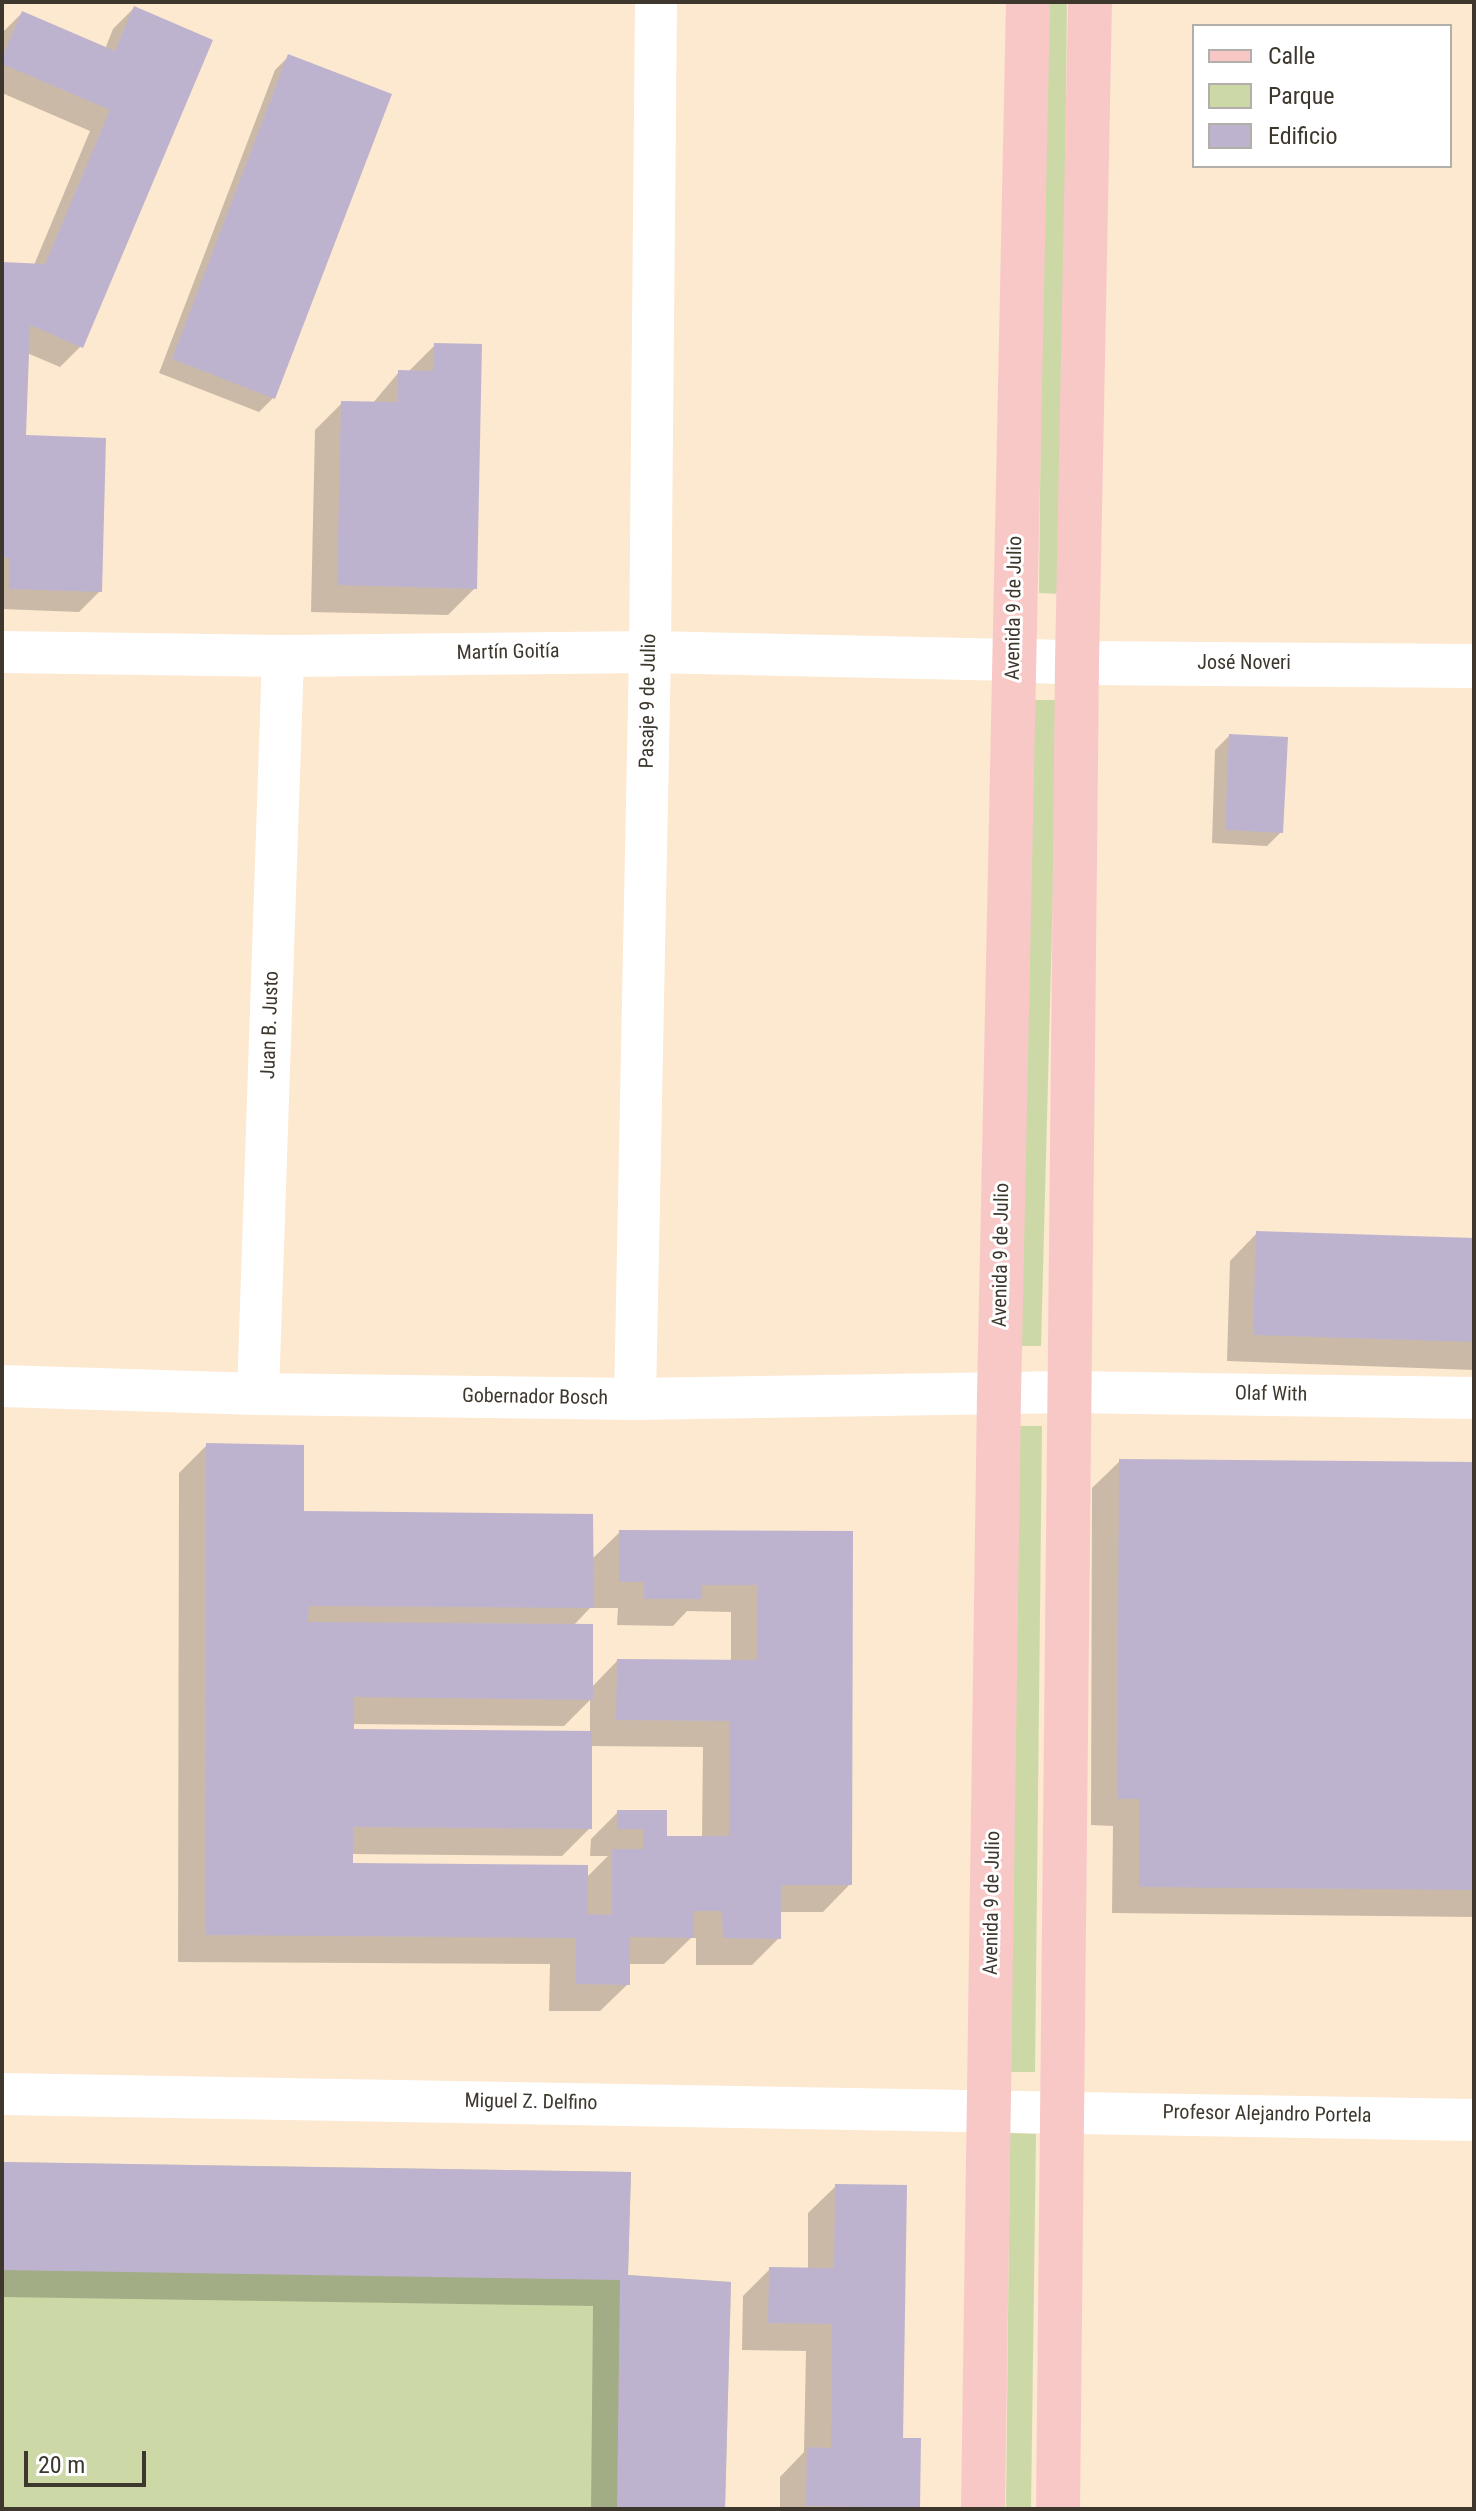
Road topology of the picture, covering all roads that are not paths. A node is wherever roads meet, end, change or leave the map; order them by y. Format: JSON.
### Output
{"nodes":[{"id":1,"x":656,"y":2,"type":"edge"},
{"id":2,"x":1028,"y":2,"type":"edge"},
{"id":3,"x":1090,"y":2,"type":"edge"},
{"id":4,"x":2,"y":652,"type":"edge"},
{"id":5,"x":650,"y":652,"type":"junction"},
{"id":6,"x":283,"y":656,"type":"junction"},
{"id":7,"x":1014,"y":660,"type":"junction"},
{"id":8,"x":1077,"y":663,"type":"junction"},
{"id":9,"x":1474,"y":666,"type":"edge"},
{"id":10,"x":2,"y":1386,"type":"edge"},
{"id":11,"x":1068,"y":1392,"type":"junction"},
{"id":12,"x":258,"y":1394,"type":"junction"},
{"id":13,"x":999,"y":1395,"type":"junction"},
{"id":14,"x":1474,"y":1398,"type":"edge"},
{"id":15,"x":635,"y":1399,"type":"junction"},
{"id":16,"x":2,"y":2094,"type":"edge"},
{"id":17,"x":990,"y":2111,"type":"junction"},
{"id":18,"x":1060,"y":2111,"type":"junction"},
{"id":19,"x":1474,"y":2120,"type":"edge"},
{"id":20,"x":983,"y":2509,"type":"edge"},
{"id":21,"x":1058,"y":2509,"type":"edge"}],
"edges":[{"from":1,"to":5,"type":"street","name":"Pasaje 9 de Julio"},
{"from":2,"to":7,"type":"main road","name":"Avenida 9 de Julio"},
{"from":3,"to":8,"type":"main road"},
{"from":4,"to":6,"type":"street","name":"Martín Goitía"},
{"from":5,"to":6,"type":"street","name":"Martín Goitía"},
{"from":5,"to":7,"type":"street","name":"Martín Goitía"},
{"from":5,"to":15,"type":"street","name":"Pasaje 9 de Julio"},
{"from":6,"to":12,"type":"street","name":"Juan B. Justo"},
{"from":7,"to":8,"type":"street","name":"José Noveri"},
{"from":7,"to":13,"type":"main road","name":"Avenida 9 de Julio"},
{"from":8,"to":9,"type":"street","name":"José Noveri"},
{"from":8,"to":11,"type":"main road"},
{"from":10,"to":12,"type":"street","name":"Gobernador Bosch"},
{"from":11,"to":13,"type":"street","name":"Gobernador Bosch"},
{"from":11,"to":14,"type":"street","name":"Olaf With"},
{"from":11,"to":18,"type":"main road"},
{"from":12,"to":15,"type":"street","name":"Gobernador Bosch"},
{"from":13,"to":15,"type":"street","name":"Gobernador Bosch"},
{"from":13,"to":17,"type":"main road","name":"Avenida 9 de Julio"},
{"from":16,"to":17,"type":"street","name":"Miguel Z. Delfino"},
{"from":17,"to":18,"type":"street","name":"Miguel Z. Delfino"},
{"from":17,"to":20,"type":"main road","name":"Avenida 9 de Julio"},
{"from":18,"to":19,"type":"street","name":"Profesor Alejandro Portela"},
{"from":18,"to":21,"type":"main road"}]}
